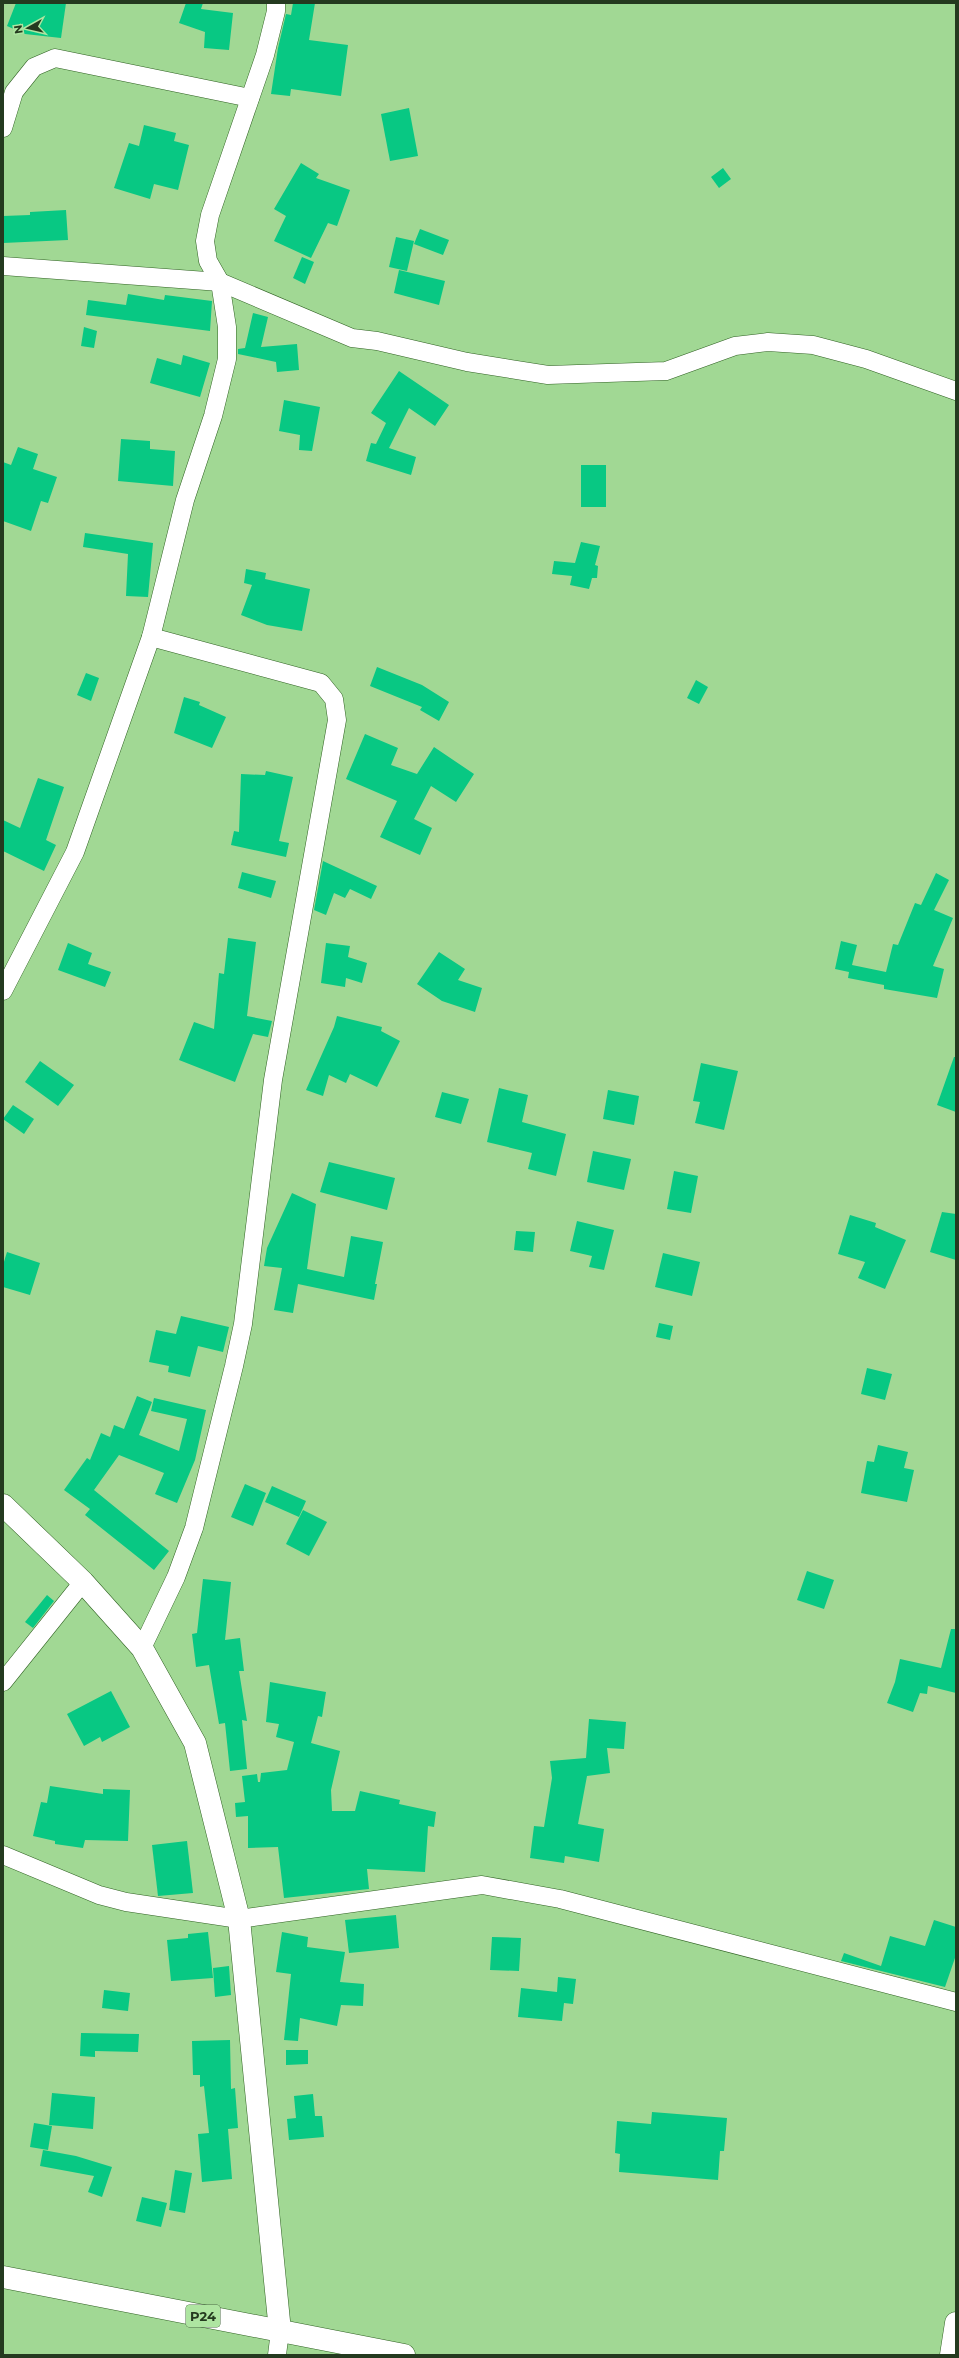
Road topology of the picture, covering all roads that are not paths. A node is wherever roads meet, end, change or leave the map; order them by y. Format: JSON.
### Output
{"nodes":[{"id":1,"x":276,"y":3,"type":"edge"},
{"id":2,"x":250,"y":98,"type":"junction"},
{"id":3,"x":3,"y":128,"type":"edge"},
{"id":4,"x":3,"y":266,"type":"edge"},
{"id":5,"x":220,"y":282,"type":"junction"},
{"id":6,"x":956,"y":391,"type":"edge"},
{"id":7,"x":151,"y":637,"type":"junction"},
{"id":8,"x":3,"y":991,"type":"edge"},
{"id":9,"x":3,"y":1505,"type":"edge"},
{"id":10,"x":83,"y":1582,"type":"junction"},
{"id":11,"x":142,"y":1648,"type":"junction"},
{"id":12,"x":3,"y":1682,"type":"edge"},
{"id":13,"x":3,"y":1855,"type":"edge"},
{"id":14,"x":239,"y":1919,"type":"junction"},
{"id":15,"x":956,"y":2002,"type":"edge"},
{"id":16,"x":3,"y":2277,"type":"edge"},
{"id":17,"x":956,"y":2323,"type":"edge"},
{"id":18,"x":280,"y":2331,"type":"junction"},
{"id":19,"x":278,"y":2355,"type":"edge"},
{"id":20,"x":404,"y":2355,"type":"edge"},
{"id":21,"x":951,"y":2355,"type":"edge"}],
"edges":[{"from":1,"to":2,"type":"street"},
{"from":2,"to":3,"type":"street"},
{"from":2,"to":5,"type":"street"},
{"from":4,"to":5,"type":"street"},
{"from":5,"to":6,"type":"street"},
{"from":5,"to":7,"type":"street"},
{"from":7,"to":8,"type":"street"},
{"from":7,"to":11,"type":"street"},
{"from":9,"to":10,"type":"street"},
{"from":10,"to":11,"type":"street"},
{"from":10,"to":12,"type":"street"},
{"from":11,"to":14,"type":"street"},
{"from":13,"to":14,"type":"street"},
{"from":14,"to":15,"type":"street"},
{"from":14,"to":18,"type":"street"},
{"from":16,"to":18,"type":"street","number":"P24"},
{"from":17,"to":21,"type":"street"},
{"from":18,"to":19,"type":"street"},
{"from":18,"to":20,"type":"street","number":"P24"}]}
